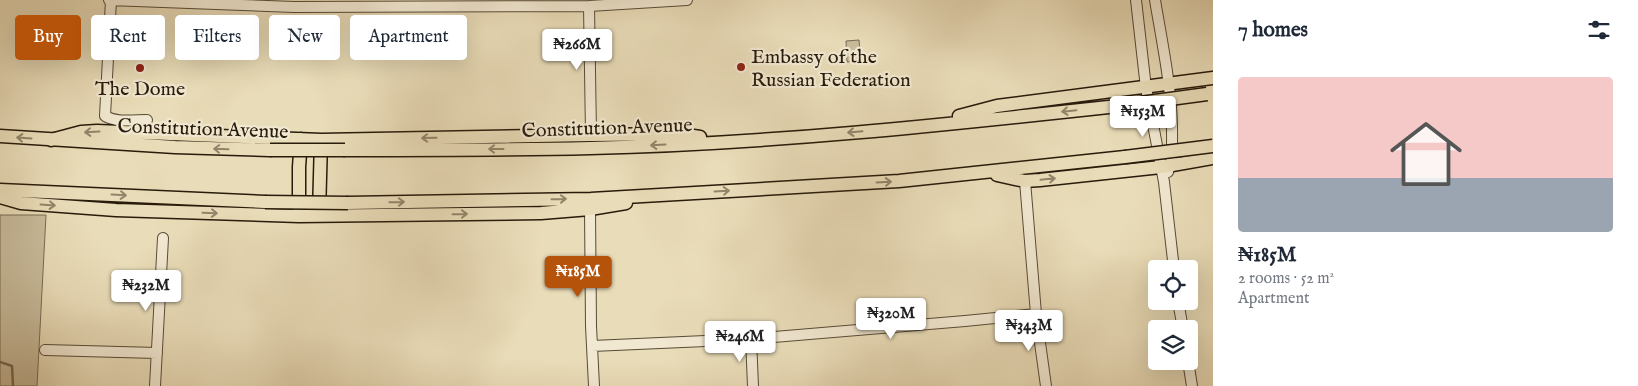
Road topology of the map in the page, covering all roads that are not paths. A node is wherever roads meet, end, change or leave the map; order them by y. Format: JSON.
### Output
{"nodes":[{"id":1,"x":110,"y":0,"type":"edge"},
{"id":2,"x":687,"y":0,"type":"edge"},
{"id":3,"x":1136,"y":0,"type":"edge"},
{"id":4,"x":1155,"y":0,"type":"edge"},
{"id":5,"x":589,"y":6,"type":"junction"},
{"id":6,"x":1213,"y":78,"type":"edge"},
{"id":7,"x":1170,"y":84,"type":"junction"},
{"id":8,"x":1146,"y":88,"type":"junction"},
{"id":9,"x":1210,"y":94,"type":"edge"},
{"id":10,"x":147,"y":120,"type":"dead end"},
{"id":11,"x":922,"y":126,"type":"junction"},
{"id":12,"x":591,"y":135,"type":"junction"},
{"id":13,"x":0,"y":136,"type":"edge"},
{"id":14,"x":300,"y":139,"type":"junction"},
{"id":15,"x":51,"y":140,"type":"junction"},
{"id":16,"x":321,"y":140,"type":"junction"},
{"id":17,"x":722,"y":142,"type":"junction"},
{"id":18,"x":1213,"y":146,"type":"edge"},
{"id":19,"x":1213,"y":158,"type":"edge"},
{"id":20,"x":1166,"y":166,"type":"junction"},
{"id":21,"x":982,"y":173,"type":"junction"},
{"id":22,"x":1025,"y":181,"type":"junction"},
{"id":23,"x":0,"y":190,"type":"edge"},
{"id":24,"x":694,"y":192,"type":"junction"},
{"id":25,"x":0,"y":197,"type":"edge"},
{"id":26,"x":590,"y":209,"type":"junction"},
{"id":27,"x":299,"y":216,"type":"junction"},
{"id":28,"x":319,"y":216,"type":"junction"},
{"id":29,"x":163,"y":238,"type":"dead end"},
{"id":30,"x":1173,"y":260,"type":"edge"},
{"id":31,"x":1036,"y":314,"type":"junction"},
{"id":32,"x":751,"y":339,"type":"junction"},
{"id":33,"x":592,"y":346,"type":"junction"},
{"id":34,"x":45,"y":350,"type":"dead end"},
{"id":35,"x":157,"y":353,"type":"junction"},
{"id":36,"x":1189,"y":370,"type":"edge"},
{"id":37,"x":155,"y":386,"type":"edge"},
{"id":38,"x":594,"y":386,"type":"edge"},
{"id":39,"x":753,"y":386,"type":"edge"},
{"id":40,"x":1046,"y":386,"type":"edge"},
{"id":41,"x":1192,"y":386,"type":"edge"}],
"edges":[{"from":1,"to":5,"type":"street"},
{"from":1,"to":10,"type":"street"},
{"from":2,"to":5,"type":"street"},
{"from":3,"to":8,"type":"street"},
{"from":4,"to":7,"type":"street"},
{"from":5,"to":12,"type":"street"},
{"from":6,"to":7,"type":"main road"},
{"from":7,"to":8,"type":"main road"},
{"from":7,"to":20,"type":"street"},
{"from":8,"to":11,"type":"main road"},
{"from":8,"to":20,"type":"street"},
{"from":9,"to":11,"type":"main road","name":"Constitution Avenue","one_way":true,"bridge":true},
{"from":11,"to":17,"type":"main road","name":"Constitution Avenue","one_way":true},
{"from":12,"to":16,"type":"main road","one_way":true},
{"from":12,"to":17,"type":"main road"},
{"from":15,"to":13,"type":"main road","name":"Constitution Avenue","one_way":true},
{"from":14,"to":15,"type":"main road","one_way":true},
{"from":14,"to":16,"type":"main road"},
{"from":14,"to":27,"type":"main road"},
{"from":17,"to":15,"type":"main road","name":"Constitution Avenue","one_way":true,"bridge":true},
{"from":16,"to":28,"type":"main road"},
{"from":18,"to":21,"type":"main road","bridge":true},
{"from":19,"to":20,"type":"main road"},
{"from":22,"to":20,"type":"main road","one_way":true},
{"from":20,"to":30,"type":"street"},
{"from":21,"to":22,"type":"main road"},
{"from":24,"to":21,"type":"main road","one_way":true},
{"from":22,"to":31,"type":"street"},
{"from":23,"to":24,"type":"main road","one_way":true,"bridge":true},
{"from":24,"to":26,"type":"main road"},
{"from":25,"to":27,"type":"main road","one_way":true},
{"from":28,"to":26,"type":"main road","one_way":true},
{"from":26,"to":33,"type":"street"},
{"from":27,"to":28,"type":"main road"},
{"from":29,"to":35,"type":"street"},
{"from":31,"to":32,"type":"street"},
{"from":31,"to":40,"type":"street"},
{"from":32,"to":33,"type":"street"},
{"from":32,"to":39,"type":"street"},
{"from":33,"to":38,"type":"street"},
{"from":34,"to":35,"type":"street"},
{"from":35,"to":37,"type":"street"},
{"from":36,"to":41,"type":"street"}]}
